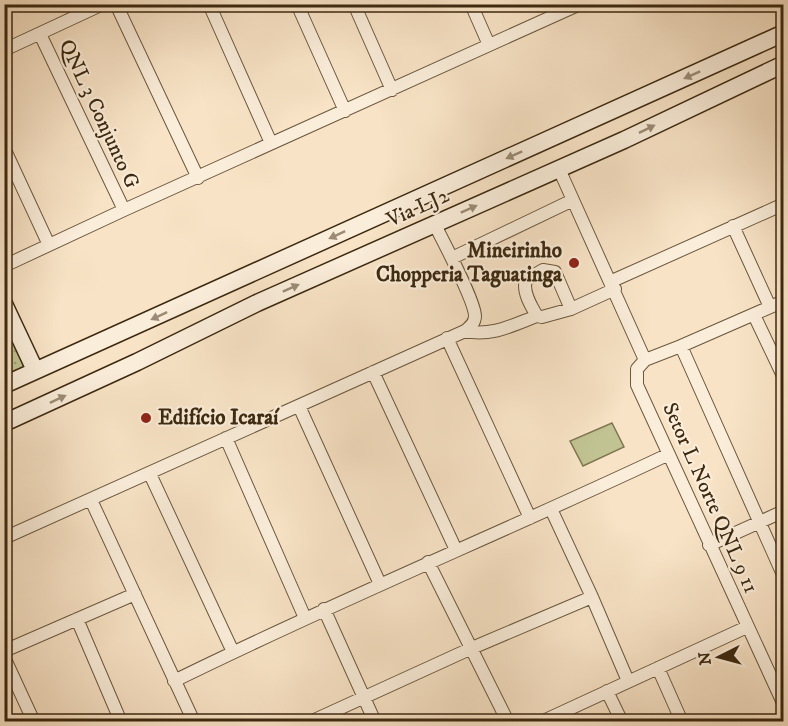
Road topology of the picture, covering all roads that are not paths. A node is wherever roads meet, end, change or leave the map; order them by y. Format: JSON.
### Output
{"nodes":[{"id":1,"x":103,"y":4,"type":"edge"},
{"id":2,"x":116,"y":4,"type":"edge"},
{"id":3,"x":209,"y":4,"type":"edge"},
{"id":4,"x":297,"y":4,"type":"edge"},
{"id":5,"x":354,"y":4,"type":"edge"},
{"id":6,"x":471,"y":4,"type":"edge"},
{"id":7,"x":580,"y":4,"type":"edge"},
{"id":8,"x":783,"y":33,"type":"edge"},
{"id":9,"x":40,"y":34,"type":"junction"},
{"id":10,"x":489,"y":45,"type":"junction"},
{"id":11,"x":749,"y":49,"type":"junction"},
{"id":12,"x":4,"y":50,"type":"edge"},
{"id":13,"x":721,"y":62,"type":"junction"},
{"id":14,"x":783,"y":64,"type":"edge"},
{"id":15,"x":761,"y":75,"type":"junction"},
{"id":16,"x":732,"y":88,"type":"junction"},
{"id":17,"x":392,"y":90,"type":"junction"},
{"id":18,"x":345,"y":111,"type":"junction"},
{"id":19,"x":271,"y":143,"type":"junction"},
{"id":20,"x":4,"y":148,"type":"edge"},
{"id":21,"x":559,"y":169,"type":"junction"},
{"id":22,"x":198,"y":178,"type":"junction"},
{"id":23,"x":573,"y":200,"type":"junction"},
{"id":24,"x":783,"y":204,"type":"edge"},
{"id":25,"x":124,"y":210,"type":"junction"},
{"id":26,"x":435,"y":225,"type":"junction"},
{"id":27,"x":733,"y":226,"type":"junction"},
{"id":28,"x":49,"y":245,"type":"junction"},
{"id":29,"x":452,"y":258,"type":"junction"},
{"id":30,"x":4,"y":266,"type":"edge"},
{"id":31,"x":245,"y":278,"type":"junction"},
{"id":32,"x":225,"y":285,"type":"junction"},
{"id":33,"x":613,"y":285,"type":"junction"},
{"id":34,"x":783,"y":301,"type":"edge"},
{"id":35,"x":257,"y":303,"type":"junction"},
{"id":36,"x":4,"y":304,"type":"edge"},
{"id":37,"x":770,"y":307,"type":"junction"},
{"id":38,"x":571,"y":309,"type":"junction"},
{"id":39,"x":236,"y":313,"type":"junction"},
{"id":40,"x":754,"y":315,"type":"junction"},
{"id":41,"x":537,"y":316,"type":"junction"},
{"id":42,"x":465,"y":332,"type":"junction"},
{"id":43,"x":447,"y":338,"type":"junction"},
{"id":44,"x":681,"y":346,"type":"junction"},
{"id":45,"x":645,"y":360,"type":"junction"},
{"id":46,"x":35,"y":370,"type":"junction"},
{"id":47,"x":373,"y":372,"type":"junction"},
{"id":48,"x":783,"y":378,"type":"edge"},
{"id":49,"x":4,"y":385,"type":"edge"},
{"id":50,"x":298,"y":406,"type":"junction"},
{"id":51,"x":4,"y":423,"type":"edge"},
{"id":52,"x":226,"y":438,"type":"junction"},
{"id":53,"x":668,"y":455,"type":"junction"},
{"id":54,"x":150,"y":474,"type":"junction"},
{"id":55,"x":91,"y":500,"type":"junction"},
{"id":56,"x":551,"y":509,"type":"junction"},
{"id":57,"x":783,"y":511,"type":"edge"},
{"id":58,"x":530,"y":518,"type":"junction"},
{"id":59,"x":758,"y":522,"type":"junction"},
{"id":60,"x":4,"y":538,"type":"edge"},
{"id":61,"x":709,"y":545,"type":"junction"},
{"id":62,"x":456,"y":550,"type":"junction"},
{"id":63,"x":428,"y":562,"type":"junction"},
{"id":64,"x":783,"y":577,"type":"edge"},
{"id":65,"x":380,"y":584,"type":"junction"},
{"id":66,"x":135,"y":594,"type":"junction"},
{"id":67,"x":592,"y":597,"type":"junction"},
{"id":68,"x":324,"y":609,"type":"junction"},
{"id":69,"x":305,"y":618,"type":"junction"},
{"id":70,"x":77,"y":620,"type":"junction"},
{"id":71,"x":747,"y":627,"type":"junction"},
{"id":72,"x":472,"y":648,"type":"junction"},
{"id":73,"x":4,"y":651,"type":"edge"},
{"id":74,"x":233,"y":652,"type":"junction"},
{"id":75,"x":4,"y":657,"type":"edge"},
{"id":76,"x":658,"y":668,"type":"junction"},
{"id":77,"x":174,"y":681,"type":"junction"},
{"id":78,"x":628,"y":681,"type":"junction"},
{"id":79,"x":608,"y":691,"type":"junction"},
{"id":80,"x":364,"y":696,"type":"junction"},
{"id":81,"x":783,"y":705,"type":"edge"},
{"id":82,"x":34,"y":722,"type":"edge"},
{"id":83,"x":121,"y":722,"type":"edge"},
{"id":84,"x":194,"y":722,"type":"edge"},
{"id":85,"x":310,"y":722,"type":"edge"},
{"id":86,"x":375,"y":722,"type":"edge"},
{"id":87,"x":508,"y":722,"type":"edge"},
{"id":88,"x":541,"y":722,"type":"edge"},
{"id":89,"x":621,"y":722,"type":"edge"},
{"id":90,"x":682,"y":722,"type":"edge"}],
"edges":[{"from":1,"to":9,"type":"street"},
{"from":2,"to":22,"type":"street"},
{"from":3,"to":19,"type":"street"},
{"from":4,"to":18,"type":"street"},
{"from":5,"to":17,"type":"street"},
{"from":6,"to":10,"type":"street"},
{"from":7,"to":10,"type":"street"},
{"from":8,"to":11,"type":"main road","name":"Via LJ2"},
{"from":9,"to":12,"type":"street"},
{"from":9,"to":25,"type":"street","name":"QNL 3 Conjunto G"},
{"from":10,"to":17,"type":"street"},
{"from":11,"to":13,"type":"main road","name":"Via LJ2"},
{"from":11,"to":15,"type":"main road"},
{"from":13,"to":16,"type":"main road"},
{"from":13,"to":31,"type":"main road","name":"Via LJ2","one_way":true},
{"from":14,"to":15,"type":"main road","name":"Via LJ2"},
{"from":15,"to":16,"type":"main road","name":"Via LJ2"},
{"from":21,"to":16,"type":"main road","name":"Via LJ2","one_way":true},
{"from":17,"to":18,"type":"street"},
{"from":18,"to":19,"type":"street"},
{"from":19,"to":22,"type":"street"},
{"from":20,"to":28,"type":"street"},
{"from":21,"to":23,"type":"street"},
{"from":26,"to":21,"type":"main road","name":"Via LJ2","one_way":true},
{"from":22,"to":25,"type":"street"},
{"from":23,"to":29,"type":"street"},
{"from":23,"to":33,"type":"street"},
{"from":24,"to":27,"type":"street"},
{"from":25,"to":28,"type":"street"},
{"from":26,"to":29,"type":"street"},
{"from":35,"to":26,"type":"main road","name":"Via LJ2","one_way":true},
{"from":27,"to":33,"type":"street"},
{"from":27,"to":37,"type":"street"},
{"from":28,"to":30,"type":"street"},
{"from":29,"to":42,"type":"street"},
{"from":31,"to":32,"type":"main road","name":"Via LJ2"},
{"from":31,"to":35,"type":"main road"},
{"from":32,"to":39,"type":"main road"},
{"from":32,"to":46,"type":"main road","name":"Via LJ2","one_way":true},
{"from":33,"to":38,"type":"street"},
{"from":33,"to":45,"type":"street"},
{"from":34,"to":37,"type":"street"},
{"from":35,"to":39,"type":"main road","name":"Via LJ2"},
{"from":36,"to":46,"type":"main road"},
{"from":37,"to":40,"type":"street"},
{"from":38,"to":41,"type":"street"},
{"from":38,"to":41,"type":"street"},
{"from":51,"to":39,"type":"main road","name":"Via LJ2","one_way":true},
{"from":40,"to":44,"type":"street"},
{"from":40,"to":48,"type":"street"},
{"from":41,"to":42,"type":"street"},
{"from":42,"to":43,"type":"street"},
{"from":43,"to":47,"type":"street"},
{"from":43,"to":58,"type":"street"},
{"from":44,"to":45,"type":"street"},
{"from":44,"to":59,"type":"street"},
{"from":45,"to":53,"type":"street","name":"Setor L Norte QNL 9 11"},
{"from":46,"to":49,"type":"main road","name":"Via LJ2"},
{"from":47,"to":50,"type":"street"},
{"from":47,"to":62,"type":"street"},
{"from":50,"to":52,"type":"street"},
{"from":50,"to":65,"type":"street"},
{"from":52,"to":54,"type":"street"},
{"from":52,"to":69,"type":"street"},
{"from":53,"to":56,"type":"street"},
{"from":53,"to":61,"type":"street","name":"Setor L Norte QNL 9 11"},
{"from":54,"to":55,"type":"street"},
{"from":54,"to":74,"type":"street"},
{"from":55,"to":60,"type":"street"},
{"from":55,"to":66,"type":"street"},
{"from":56,"to":58,"type":"street"},
{"from":56,"to":67,"type":"street"},
{"from":57,"to":59,"type":"street"},
{"from":58,"to":62,"type":"street"},
{"from":59,"to":61,"type":"street"},
{"from":59,"to":64,"type":"street"},
{"from":61,"to":71,"type":"street","name":"Setor L Norte QNL 9 11"},
{"from":62,"to":63,"type":"street"},
{"from":63,"to":65,"type":"street"},
{"from":63,"to":72,"type":"street"},
{"from":65,"to":68,"type":"street"},
{"from":66,"to":70,"type":"street"},
{"from":66,"to":77,"type":"street"},
{"from":67,"to":72,"type":"street"},
{"from":67,"to":78,"type":"street"},
{"from":68,"to":69,"type":"street"},
{"from":68,"to":80,"type":"street"},
{"from":69,"to":74,"type":"street"},
{"from":70,"to":73,"type":"street"},
{"from":70,"to":83,"type":"street"},
{"from":71,"to":76,"type":"street","name":"Setor L Norte QNL 9 11"},
{"from":71,"to":81,"type":"street","name":"Setor L Norte QNL 9 11"},
{"from":72,"to":80,"type":"street"},
{"from":72,"to":87,"type":"street"},
{"from":74,"to":77,"type":"street"},
{"from":75,"to":82,"type":"street"},
{"from":76,"to":78,"type":"street","name":"Setor L Norte QNL 9 11"},
{"from":76,"to":90,"type":"street"},
{"from":77,"to":84,"type":"street"},
{"from":78,"to":79,"type":"street","name":"Setor L Norte QNL 9 11"},
{"from":79,"to":88,"type":"street","name":"Setor L Norte QNL 9 11"},
{"from":79,"to":89,"type":"street"},
{"from":80,"to":85,"type":"street"},
{"from":80,"to":86,"type":"street"}]}
